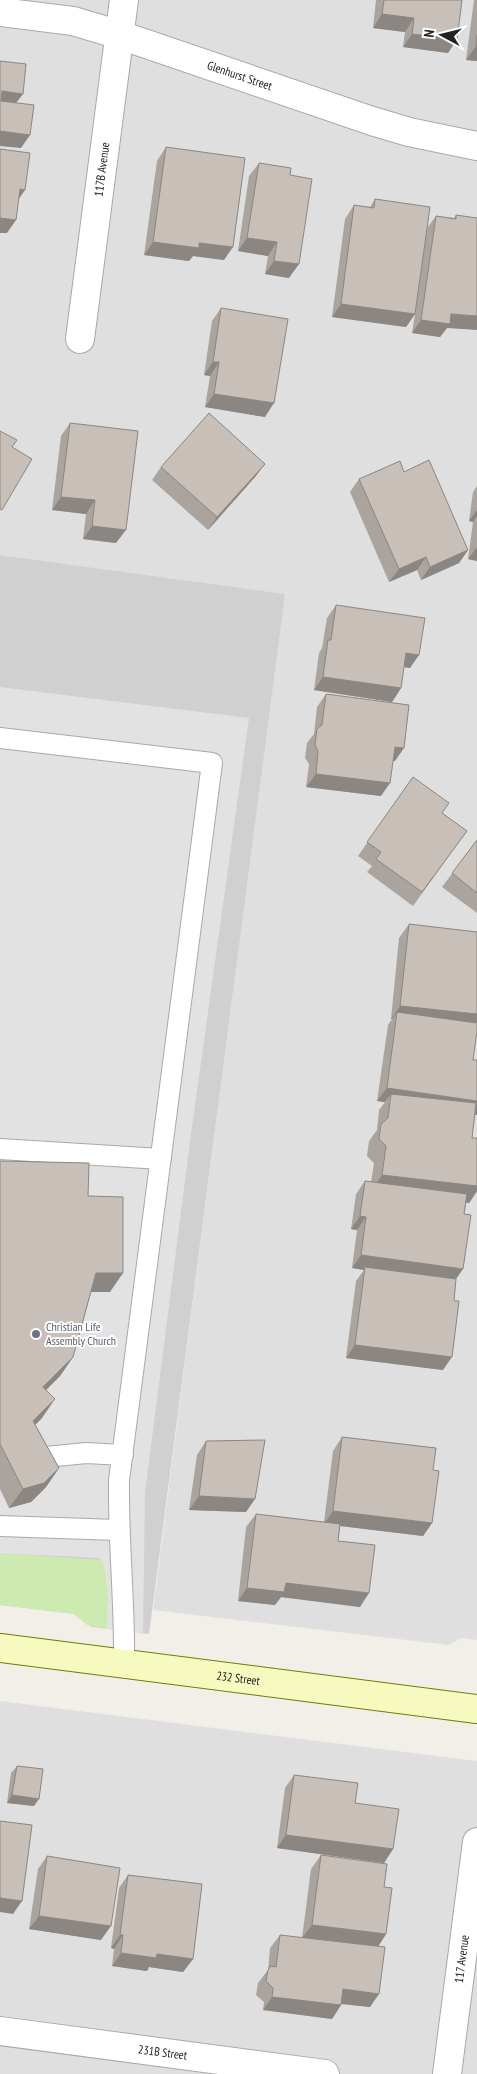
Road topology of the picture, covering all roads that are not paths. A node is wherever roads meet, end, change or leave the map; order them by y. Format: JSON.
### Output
{"nodes":[{"id":1,"x":124,"y":0,"type":"edge"},
{"id":2,"x":0,"y":12,"type":"edge"},
{"id":3,"x":120,"y":35,"type":"junction"},
{"id":4,"x":477,"y":146,"type":"edge"},
{"id":5,"x":80,"y":339,"type":"dead end"},
{"id":6,"x":0,"y":738,"type":"edge"},
{"id":7,"x":0,"y":1149,"type":"edge"},
{"id":8,"x":161,"y":1158,"type":"junction"},
{"id":9,"x":123,"y":1455,"type":"junction"},
{"id":10,"x":0,"y":1476,"type":"edge"},
{"id":11,"x":0,"y":1526,"type":"edge"},
{"id":12,"x":118,"y":1530,"type":"junction"},
{"id":13,"x":0,"y":1648,"type":"edge"},
{"id":14,"x":124,"y":1664,"type":"junction"},
{"id":15,"x":477,"y":1709,"type":"edge"},
{"id":16,"x":477,"y":1842,"type":"edge"},
{"id":17,"x":0,"y":2031,"type":"edge"},
{"id":18,"x":326,"y":2074,"type":"edge"},
{"id":19,"x":447,"y":2074,"type":"edge"}],
"edges":[{"from":1,"to":3,"type":"street","name":"117B Avenue"},
{"from":2,"to":3,"type":"street","name":"Glenhurst Street"},
{"from":3,"to":4,"type":"street","name":"Glenhurst Street"},
{"from":3,"to":5,"type":"street","name":"117B Avenue"},
{"from":6,"to":8,"type":"lane"},
{"from":7,"to":8,"type":"lane"},
{"from":8,"to":9,"type":"lane"},
{"from":9,"to":10,"type":"lane"},
{"from":9,"to":12,"type":"lane"},
{"from":11,"to":12,"type":"lane"},
{"from":12,"to":14,"type":"lane"},
{"from":13,"to":14,"type":"main road","name":"232 Street"},
{"from":14,"to":15,"type":"main road","name":"232 Street"},
{"from":16,"to":19,"type":"street","name":"117 Avenue"},
{"from":17,"to":18,"type":"street","name":"231B Street"}]}
